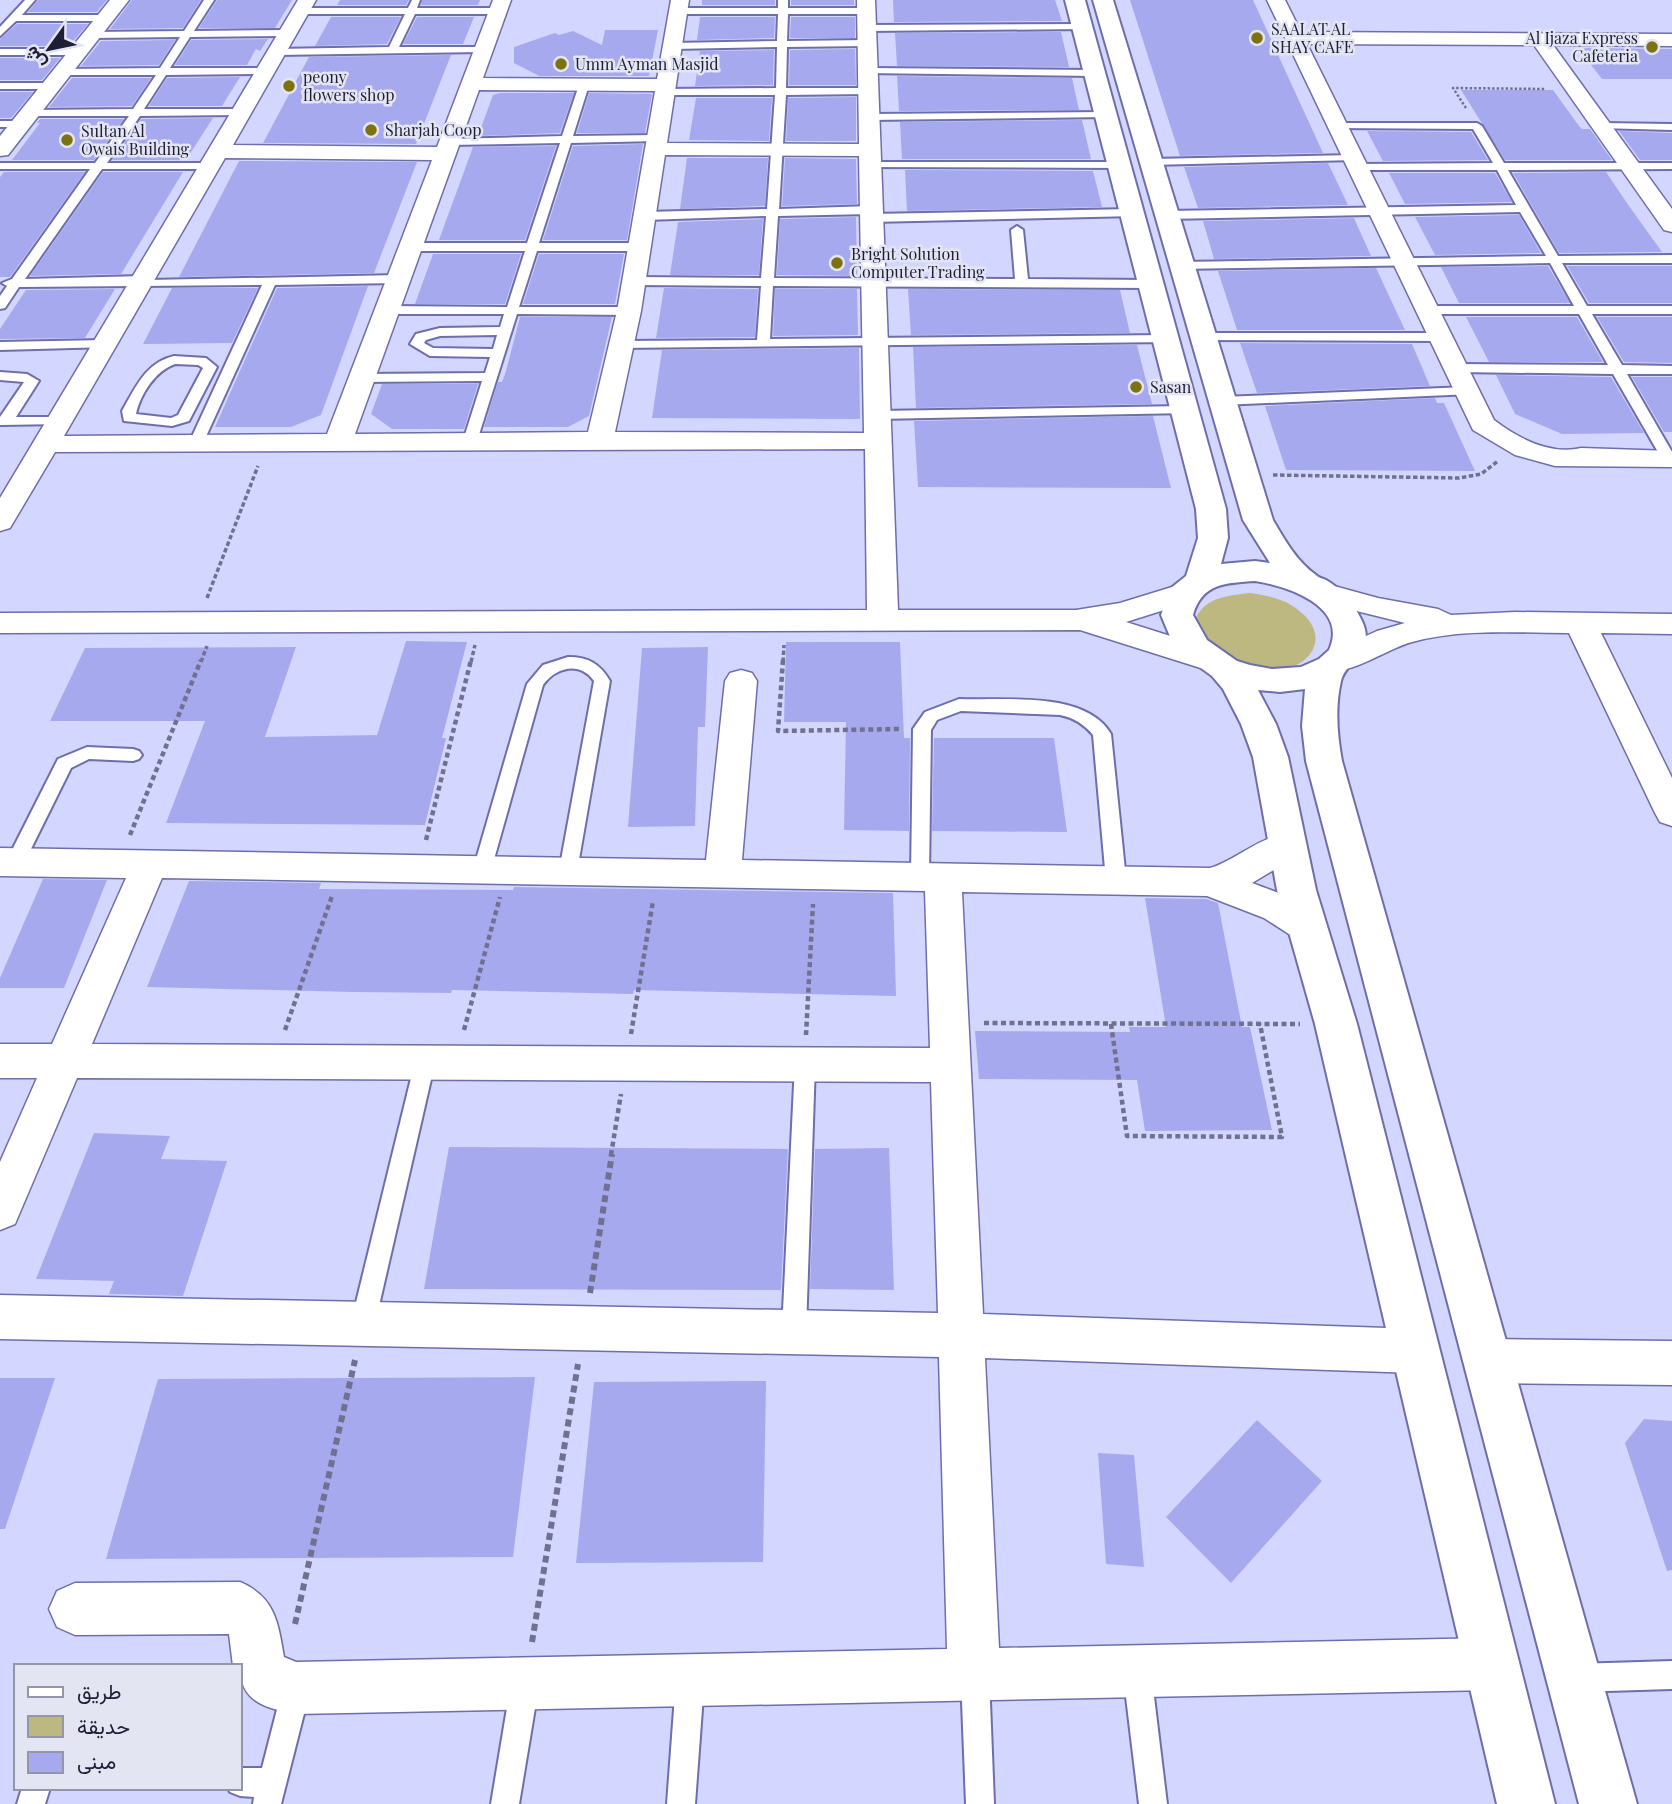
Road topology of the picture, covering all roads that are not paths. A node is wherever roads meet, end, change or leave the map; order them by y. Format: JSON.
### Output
{"nodes":[{"id":1,"x":30,"y":0,"type":"edge"},
{"id":2,"x":120,"y":0,"type":"edge"},
{"id":3,"x":209,"y":0,"type":"edge"},
{"id":4,"x":417,"y":0,"type":"edge"},
{"id":5,"x":1103,"y":0,"type":"edge"},
{"id":6,"x":1276,"y":0,"type":"edge"},
{"id":7,"x":783,"y":5,"type":"edge"},
{"id":8,"x":303,"y":6,"type":"edge"},
{"id":9,"x":500,"y":6,"type":"edge"},
{"id":10,"x":680,"y":6,"type":"edge"},
{"id":11,"x":1074,"y":8,"type":"edge"},
{"id":12,"x":411,"y":11,"type":"junction"},
{"id":13,"x":13,"y":18,"type":"junction"},
{"id":14,"x":106,"y":18,"type":"junction"},
{"id":15,"x":866,"y":20,"type":"edge"},
{"id":16,"x":0,"y":33,"type":"edge"},
{"id":17,"x":186,"y":34,"type":"junction"},
{"id":18,"x":92,"y":35,"type":"junction"},
{"id":19,"x":1294,"y":38,"type":"junction"},
{"id":20,"x":1540,"y":40,"type":"junction"},
{"id":21,"x":1672,"y":40,"type":"edge"},
{"id":22,"x":781,"y":44,"type":"junction"},
{"id":23,"x":673,"y":46,"type":"junction"},
{"id":24,"x":484,"y":50,"type":"junction"},
{"id":25,"x":392,"y":51,"type":"junction"},
{"id":26,"x":0,"y":52,"type":"edge"},
{"id":27,"x":79,"y":52,"type":"junction"},
{"id":28,"x":275,"y":52,"type":"junction"},
{"id":29,"x":163,"y":72,"type":"junction"},
{"id":30,"x":1094,"y":72,"type":"junction"},
{"id":31,"x":57,"y":79,"type":"junction"},
{"id":32,"x":868,"y":81,"type":"junction"},
{"id":33,"x":471,"y":84,"type":"junction"},
{"id":34,"x":584,"y":85,"type":"junction"},
{"id":35,"x":0,"y":86,"type":"edge"},
{"id":36,"x":667,"y":88,"type":"junction"},
{"id":37,"x":780,"y":92,"type":"junction"},
{"id":38,"x":240,"y":112,"type":"junction"},
{"id":39,"x":136,"y":113,"type":"junction"},
{"id":40,"x":1106,"y":115,"type":"junction"},
{"id":41,"x":869,"y":117,"type":"junction"},
{"id":42,"x":25,"y":118,"type":"junction"},
{"id":43,"x":0,"y":124,"type":"edge"},
{"id":44,"x":1338,"y":126,"type":"junction"},
{"id":45,"x":1602,"y":127,"type":"junction"},
{"id":46,"x":1672,"y":127,"type":"edge"},
{"id":47,"x":566,"y":140,"type":"junction"},
{"id":48,"x":658,"y":144,"type":"junction"},
{"id":49,"x":447,"y":148,"type":"junction"},
{"id":50,"x":0,"y":150,"type":"edge"},
{"id":51,"x":776,"y":150,"type":"junction"},
{"id":52,"x":869,"y":157,"type":"junction"},
{"id":53,"x":213,"y":158,"type":"junction"},
{"id":54,"x":1151,"y":162,"type":"junction"},
{"id":55,"x":1355,"y":162,"type":"junction"},
{"id":56,"x":0,"y":166,"type":"edge"},
{"id":57,"x":98,"y":166,"type":"junction"},
{"id":58,"x":1500,"y":166,"type":"junction"},
{"id":59,"x":1630,"y":166,"type":"junction"},
{"id":60,"x":1672,"y":166,"type":"edge"},
{"id":61,"x":1120,"y":167,"type":"junction"},
{"id":62,"x":1524,"y":208,"type":"junction"},
{"id":63,"x":1378,"y":209,"type":"junction"},
{"id":64,"x":772,"y":213,"type":"junction"},
{"id":65,"x":871,"y":214,"type":"junction"},
{"id":66,"x":1132,"y":214,"type":"junction"},
{"id":67,"x":1166,"y":215,"type":"junction"},
{"id":68,"x":645,"y":216,"type":"junction"},
{"id":69,"x":1672,"y":225,"type":"edge"},
{"id":70,"x":1017,"y":230,"type":"dead end"},
{"id":71,"x":411,"y":247,"type":"junction"},
{"id":72,"x":532,"y":247,"type":"junction"},
{"id":73,"x":640,"y":247,"type":"junction"},
{"id":74,"x":1553,"y":258,"type":"junction"},
{"id":75,"x":1672,"y":259,"type":"edge"},
{"id":76,"x":1404,"y":260,"type":"junction"},
{"id":77,"x":1181,"y":266,"type":"junction"},
{"id":78,"x":399,"y":279,"type":"junction"},
{"id":79,"x":634,"y":281,"type":"junction"},
{"id":80,"x":141,"y":282,"type":"junction"},
{"id":81,"x":270,"y":282,"type":"junction"},
{"id":82,"x":767,"y":282,"type":"junction"},
{"id":83,"x":873,"y":282,"type":"junction"},
{"id":84,"x":0,"y":283,"type":"edge"},
{"id":85,"x":16,"y":283,"type":"junction"},
{"id":86,"x":1022,"y":283,"type":"junction"},
{"id":87,"x":1151,"y":284,"type":"junction"},
{"id":88,"x":0,"y":305,"type":"edge"},
{"id":89,"x":388,"y":310,"type":"junction"},
{"id":90,"x":1427,"y":310,"type":"junction"},
{"id":91,"x":1583,"y":310,"type":"junction"},
{"id":92,"x":1672,"y":310,"type":"edge"},
{"id":93,"x":511,"y":311,"type":"junction"},
{"id":94,"x":629,"y":311,"type":"junction"},
{"id":95,"x":505,"y":331,"type":"junction"},
{"id":96,"x":1203,"y":337,"type":"junction"},
{"id":97,"x":1441,"y":337,"type":"junction"},
{"id":98,"x":1166,"y":339,"type":"junction"},
{"id":99,"x":874,"y":342,"type":"junction"},
{"id":100,"x":763,"y":343,"type":"junction"},
{"id":101,"x":105,"y":344,"type":"junction"},
{"id":102,"x":622,"y":345,"type":"junction"},
{"id":103,"x":0,"y":346,"type":"edge"},
{"id":104,"x":498,"y":353,"type":"junction"},
{"id":105,"x":1456,"y":368,"type":"junction"},
{"id":106,"x":1618,"y":369,"type":"junction"},
{"id":107,"x":1672,"y":370,"type":"edge"},
{"id":108,"x":0,"y":376,"type":"edge"},
{"id":109,"x":490,"y":377,"type":"junction"},
{"id":110,"x":362,"y":378,"type":"junction"},
{"id":111,"x":1470,"y":397,"type":"junction"},
{"id":112,"x":1222,"y":401,"type":"junction"},
{"id":113,"x":190,"y":409,"type":"junction"},
{"id":114,"x":211,"y":410,"type":"junction"},
{"id":115,"x":1184,"y":410,"type":"junction"},
{"id":116,"x":3,"y":421,"type":"edge"},
{"id":117,"x":878,"y":428,"type":"junction"},
{"id":118,"x":53,"y":433,"type":"junction"},
{"id":119,"x":600,"y":440,"type":"junction"},
{"id":120,"x":470,"y":441,"type":"junction"},
{"id":121,"x":338,"y":442,"type":"junction"},
{"id":122,"x":196,"y":443,"type":"junction"},
{"id":123,"x":1604,"y":459,"type":"junction"},
{"id":124,"x":1670,"y":459,"type":"edge"},
{"id":125,"x":0,"y":522,"type":"edge"},
{"id":126,"x":1193,"y":587,"type":"junction"},
{"id":127,"x":1314,"y":587,"type":"junction"},
{"id":128,"x":883,"y":619,"type":"junction"},
{"id":129,"x":1076,"y":620,"type":"junction"},
{"id":130,"x":1463,"y":622,"type":"junction"},
{"id":131,"x":0,"y":623,"type":"edge"},
{"id":132,"x":1580,"y":623,"type":"junction"},
{"id":133,"x":1672,"y":624,"type":"edge"},
{"id":134,"x":1216,"y":664,"type":"junction"},
{"id":135,"x":1332,"y":666,"type":"junction"},
{"id":136,"x":741,"y":681,"type":"dead end"},
{"id":137,"x":133,"y":755,"type":"dead end"},
{"id":138,"x":1672,"y":813,"type":"edge"},
{"id":139,"x":1287,"y":845,"type":"junction"},
{"id":140,"x":8,"y":862,"type":"edge"},
{"id":141,"x":134,"y":864,"type":"junction"},
{"id":142,"x":494,"y":870,"type":"junction"},
{"id":143,"x":568,"y":871,"type":"junction"},
{"id":144,"x":723,"y":874,"type":"junction"},
{"id":145,"x":932,"y":877,"type":"junction"},
{"id":146,"x":1116,"y":880,"type":"junction"},
{"id":147,"x":1210,"y":882,"type":"junction"},
{"id":148,"x":1305,"y":926,"type":"junction"},
{"id":149,"x":949,"y":1043,"type":"junction"},
{"id":150,"x":0,"y":1060,"type":"edge"},
{"id":151,"x":66,"y":1060,"type":"junction"},
{"id":152,"x":440,"y":1062,"type":"junction"},
{"id":153,"x":805,"y":1064,"type":"junction"},
{"id":154,"x":0,"y":1210,"type":"edge"},
{"id":155,"x":0,"y":1317,"type":"edge"},
{"id":156,"x":363,"y":1323,"type":"junction"},
{"id":157,"x":794,"y":1331,"type":"junction"},
{"id":158,"x":960,"y":1335,"type":"junction"},
{"id":159,"x":1416,"y":1351,"type":"junction"},
{"id":160,"x":1488,"y":1361,"type":"junction"},
{"id":161,"x":1672,"y":1363,"type":"edge"},
{"id":162,"x":75,"y":1609,"type":"dead end"},
{"id":163,"x":1492,"y":1664,"type":"junction"},
{"id":164,"x":1137,"y":1671,"type":"junction"},
{"id":165,"x":975,"y":1674,"type":"junction"},
{"id":166,"x":1672,"y":1675,"type":"edge"},
{"id":167,"x":1574,"y":1678,"type":"junction"},
{"id":168,"x":690,"y":1681,"type":"junction"},
{"id":169,"x":525,"y":1684,"type":"junction"},
{"id":170,"x":288,"y":1687,"type":"junction"},
{"id":171,"x":242,"y":1783,"type":"edge"},
{"id":172,"x":269,"y":1793,"type":"edge"},
{"id":173,"x":505,"y":1804,"type":"edge"},
{"id":174,"x":681,"y":1804,"type":"edge"},
{"id":175,"x":980,"y":1804,"type":"edge"},
{"id":176,"x":1153,"y":1804,"type":"edge"},
{"id":177,"x":1526,"y":1804,"type":"edge"},
{"id":178,"x":1608,"y":1804,"type":"edge"}],
"edges":[{"from":1,"to":13,"type":"lane"},
{"from":2,"to":14,"type":"street"},
{"from":3,"to":17,"type":"lane"},
{"from":4,"to":12,"type":"lane"},
{"from":5,"to":54,"type":"main road"},
{"from":6,"to":19,"type":"street"},
{"from":7,"to":10,"type":"lane"},
{"from":7,"to":15,"type":"lane"},
{"from":7,"to":22,"type":"lane"},
{"from":8,"to":12,"type":"lane"},
{"from":8,"to":28,"type":"street"},
{"from":9,"to":12,"type":"lane"},
{"from":9,"to":24,"type":"street"},
{"from":10,"to":23,"type":"street"},
{"from":11,"to":15,"type":"lane"},
{"from":11,"to":30,"type":"main road"},
{"from":12,"to":25,"type":"lane"},
{"from":13,"to":14,"type":"lane"},
{"from":13,"to":16,"type":"lane"},
{"from":14,"to":18,"type":"street"},
{"from":15,"to":22,"type":"lane"},
{"from":15,"to":32,"type":"street"},
{"from":17,"to":18,"type":"lane"},
{"from":17,"to":28,"type":"lane"},
{"from":17,"to":29,"type":"lane"},
{"from":18,"to":27,"type":"street"},
{"from":19,"to":20,"type":"street"},
{"from":19,"to":44,"type":"street"},
{"from":20,"to":21,"type":"street"},
{"from":20,"to":45,"type":"street"},
{"from":22,"to":23,"type":"lane"},
{"from":22,"to":37,"type":"lane"},
{"from":23,"to":36,"type":"street"},
{"from":24,"to":25,"type":"lane"},
{"from":24,"to":33,"type":"street"},
{"from":25,"to":28,"type":"lane"},
{"from":26,"to":27,"type":"lane"},
{"from":27,"to":31,"type":"street"},
{"from":28,"to":29,"type":"lane"},
{"from":28,"to":38,"type":"street"},
{"from":29,"to":31,"type":"lane"},
{"from":29,"to":39,"type":"lane"},
{"from":30,"to":32,"type":"lane"},
{"from":30,"to":40,"type":"main road"},
{"from":31,"to":35,"type":"lane"},
{"from":31,"to":42,"type":"street"},
{"from":32,"to":37,"type":"lane"},
{"from":32,"to":41,"type":"street"},
{"from":33,"to":34,"type":"street"},
{"from":33,"to":49,"type":"street"},
{"from":34,"to":36,"type":"street"},
{"from":34,"to":47,"type":"lane"},
{"from":36,"to":37,"type":"lane"},
{"from":36,"to":48,"type":"street"},
{"from":37,"to":51,"type":"lane"},
{"from":38,"to":39,"type":"lane"},
{"from":38,"to":53,"type":"street"},
{"from":39,"to":42,"type":"lane"},
{"from":39,"to":57,"type":"lane"},
{"from":40,"to":41,"type":"lane"},
{"from":40,"to":61,"type":"main road"},
{"from":41,"to":52,"type":"street"},
{"from":42,"to":43,"type":"lane"},
{"from":42,"to":50,"type":"street"},
{"from":44,"to":55,"type":"street"},
{"from":44,"to":58,"type":"lane"},
{"from":45,"to":46,"type":"lane"},
{"from":45,"to":59,"type":"street"},
{"from":47,"to":48,"type":"lane"},
{"from":47,"to":49,"type":"lane"},
{"from":47,"to":72,"type":"lane"},
{"from":48,"to":51,"type":"street"},
{"from":48,"to":68,"type":"street"},
{"from":49,"to":53,"type":"street"},
{"from":49,"to":71,"type":"street"},
{"from":51,"to":52,"type":"street"},
{"from":51,"to":64,"type":"lane"},
{"from":52,"to":61,"type":"lane"},
{"from":52,"to":65,"type":"street"},
{"from":53,"to":57,"type":"lane"},
{"from":53,"to":80,"type":"street"},
{"from":54,"to":55,"type":"lane"},
{"from":54,"to":67,"type":"main road"},
{"from":55,"to":58,"type":"lane"},
{"from":55,"to":63,"type":"street"},
{"from":56,"to":57,"type":"lane"},
{"from":57,"to":85,"type":"lane"},
{"from":58,"to":59,"type":"lane"},
{"from":58,"to":62,"type":"lane"},
{"from":59,"to":60,"type":"lane"},
{"from":59,"to":69,"type":"street"},
{"from":61,"to":66,"type":"main road"},
{"from":61,"to":67,"type":"main road"},
{"from":62,"to":63,"type":"lane"},
{"from":62,"to":74,"type":"lane"},
{"from":63,"to":67,"type":"lane"},
{"from":63,"to":76,"type":"street"},
{"from":64,"to":65,"type":"lane"},
{"from":64,"to":68,"type":"lane"},
{"from":64,"to":82,"type":"lane"},
{"from":65,"to":66,"type":"lane"},
{"from":65,"to":83,"type":"street"},
{"from":66,"to":87,"type":"main road"},
{"from":67,"to":77,"type":"main road"},
{"from":68,"to":73,"type":"street"},
{"from":70,"to":86,"type":"lane"},
{"from":71,"to":72,"type":"lane"},
{"from":71,"to":78,"type":"street"},
{"from":72,"to":73,"type":"lane"},
{"from":72,"to":93,"type":"lane"},
{"from":73,"to":79,"type":"street"},
{"from":74,"to":75,"type":"lane"},
{"from":74,"to":76,"type":"lane"},
{"from":74,"to":91,"type":"lane"},
{"from":76,"to":77,"type":"lane"},
{"from":76,"to":90,"type":"street"},
{"from":77,"to":96,"type":"main road"},
{"from":78,"to":81,"type":"lane"},
{"from":78,"to":89,"type":"street"},
{"from":79,"to":82,"type":"lane"},
{"from":79,"to":94,"type":"street"},
{"from":80,"to":81,"type":"lane"},
{"from":80,"to":85,"type":"lane"},
{"from":80,"to":101,"type":"street"},
{"from":81,"to":114,"type":"lane"},
{"from":82,"to":83,"type":"lane"},
{"from":82,"to":100,"type":"lane"},
{"from":83,"to":86,"type":"lane"},
{"from":83,"to":99,"type":"street"},
{"from":84,"to":85,"type":"lane"},
{"from":85,"to":88,"type":"lane"},
{"from":86,"to":87,"type":"lane"},
{"from":87,"to":98,"type":"main road"},
{"from":89,"to":93,"type":"lane"},
{"from":89,"to":110,"type":"street"},
{"from":90,"to":91,"type":"lane"},
{"from":90,"to":97,"type":"street"},
{"from":91,"to":92,"type":"lane"},
{"from":91,"to":106,"type":"lane"},
{"from":93,"to":94,"type":"lane"},
{"from":93,"to":95,"type":"lane"},
{"from":94,"to":102,"type":"street"},
{"from":95,"to":104,"type":"lane"},
{"from":95,"to":104,"type":"lane"},
{"from":96,"to":97,"type":"lane"},
{"from":96,"to":112,"type":"main road"},
{"from":97,"to":105,"type":"street"},
{"from":98,"to":99,"type":"lane"},
{"from":98,"to":115,"type":"main road"},
{"from":99,"to":100,"type":"lane"},
{"from":99,"to":117,"type":"street"},
{"from":100,"to":102,"type":"lane"},
{"from":101,"to":103,"type":"lane"},
{"from":101,"to":118,"type":"street"},
{"from":102,"to":119,"type":"street"},
{"from":104,"to":109,"type":"lane"},
{"from":105,"to":106,"type":"lane"},
{"from":105,"to":111,"type":"street"},
{"from":106,"to":107,"type":"lane"},
{"from":106,"to":124,"type":"lane"},
{"from":108,"to":116,"type":"lane"},
{"from":109,"to":110,"type":"lane"},
{"from":109,"to":120,"type":"lane"},
{"from":110,"to":121,"type":"street"},
{"from":111,"to":112,"type":"lane"},
{"from":111,"to":123,"type":"street"},
{"from":111,"to":123,"type":"street"},
{"from":112,"to":127,"type":"main road"},
{"from":113,"to":113,"type":"lane"},
{"from":113,"to":114,"type":"lane"},
{"from":114,"to":122,"type":"lane"},
{"from":115,"to":117,"type":"lane"},
{"from":115,"to":126,"type":"main road"},
{"from":116,"to":118,"type":"lane"},
{"from":117,"to":119,"type":"street"},
{"from":117,"to":128,"type":"street"},
{"from":118,"to":122,"type":"street"},
{"from":118,"to":125,"type":"street"},
{"from":119,"to":120,"type":"street"},
{"from":120,"to":121,"type":"street"},
{"from":121,"to":122,"type":"street"},
{"from":123,"to":124,"type":"street"},
{"from":126,"to":127,"type":"main road"},
{"from":126,"to":129,"type":"street"},
{"from":126,"to":134,"type":"main road"},
{"from":127,"to":130,"type":"street"},
{"from":127,"to":135,"type":"main road"},
{"from":128,"to":129,"type":"street"},
{"from":128,"to":131,"type":"street"},
{"from":129,"to":134,"type":"street"},
{"from":130,"to":132,"type":"street"},
{"from":130,"to":135,"type":"street"},
{"from":132,"to":133,"type":"street"},
{"from":132,"to":138,"type":"street"},
{"from":134,"to":135,"type":"main road"},
{"from":134,"to":139,"type":"main road"},
{"from":135,"to":160,"type":"main road"},
{"from":136,"to":144,"type":"street"},
{"from":137,"to":140,"type":"lane"},
{"from":139,"to":147,"type":"street"},
{"from":139,"to":148,"type":"main road"},
{"from":140,"to":141,"type":"street"},
{"from":141,"to":142,"type":"street"},
{"from":141,"to":151,"type":"street"},
{"from":142,"to":143,"type":"street"},
{"from":142,"to":143,"type":"lane"},
{"from":143,"to":144,"type":"street"},
{"from":144,"to":145,"type":"street"},
{"from":145,"to":146,"type":"street"},
{"from":145,"to":146,"type":"lane"},
{"from":145,"to":149,"type":"street"},
{"from":146,"to":147,"type":"street"},
{"from":147,"to":148,"type":"street"},
{"from":148,"to":159,"type":"main road"},
{"from":149,"to":153,"type":"street"},
{"from":149,"to":158,"type":"street"},
{"from":150,"to":151,"type":"street"},
{"from":151,"to":152,"type":"street"},
{"from":151,"to":154,"type":"street"},
{"from":152,"to":153,"type":"street"},
{"from":152,"to":156,"type":"lane"},
{"from":153,"to":157,"type":"lane"},
{"from":155,"to":156,"type":"street"},
{"from":156,"to":157,"type":"street"},
{"from":157,"to":158,"type":"street"},
{"from":158,"to":159,"type":"street"},
{"from":158,"to":165,"type":"street"},
{"from":159,"to":163,"type":"main road"},
{"from":160,"to":161,"type":"street"},
{"from":160,"to":167,"type":"main road"},
{"from":162,"to":170,"type":"street"},
{"from":163,"to":164,"type":"street"},
{"from":163,"to":177,"type":"main road"},
{"from":164,"to":165,"type":"street"},
{"from":164,"to":176,"type":"lane"},
{"from":165,"to":168,"type":"street"},
{"from":165,"to":175,"type":"lane"},
{"from":166,"to":167,"type":"lane"},
{"from":167,"to":178,"type":"main road"},
{"from":168,"to":169,"type":"street"},
{"from":168,"to":174,"type":"lane"},
{"from":169,"to":170,"type":"street"},
{"from":169,"to":173,"type":"lane"},
{"from":170,"to":172,"type":"lane"},
{"from":171,"to":172,"type":"lane"}]}
